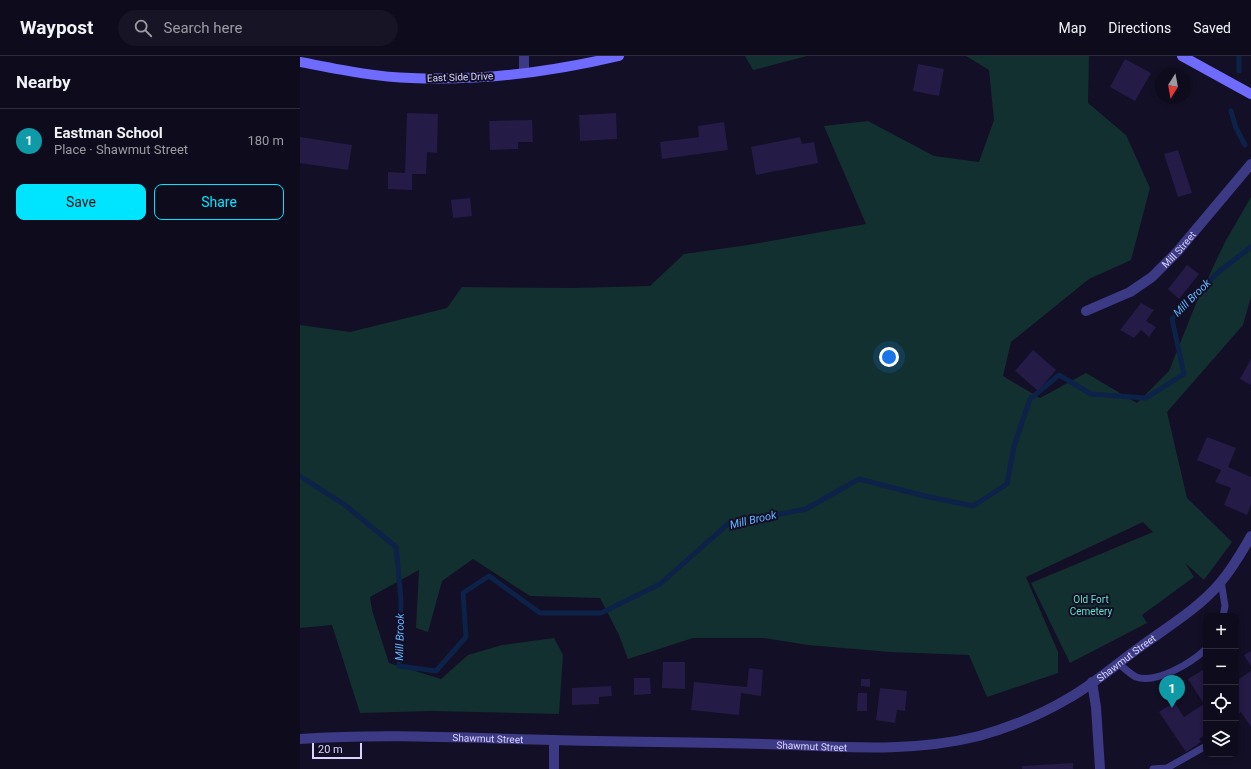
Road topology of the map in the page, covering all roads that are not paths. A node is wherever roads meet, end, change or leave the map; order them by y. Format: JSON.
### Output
{"nodes":[{"id":1,"x":524,"y":56,"type":"edge"},
{"id":2,"x":619,"y":56,"type":"edge"},
{"id":3,"x":1182,"y":56,"type":"edge"},
{"id":4,"x":300,"y":62,"type":"edge"},
{"id":5,"x":524,"y":73,"type":"junction"},
{"id":6,"x":1251,"y":94,"type":"edge"},
{"id":7,"x":1251,"y":164,"type":"edge"},
{"id":8,"x":1086,"y":311,"type":"dead end"},
{"id":9,"x":1251,"y":536,"type":"edge"},
{"id":10,"x":1221,"y":581,"type":"junction"},
{"id":11,"x":1224,"y":613,"type":"edge"},
{"id":12,"x":1203,"y":652,"type":"edge"},
{"id":13,"x":1118,"y":663,"type":"junction"},
{"id":14,"x":1092,"y":682,"type":"junction"},
{"id":15,"x":300,"y":739,"type":"edge"},
{"id":16,"x":554,"y":740,"type":"junction"},
{"id":17,"x":1203,"y":748,"type":"edge"},
{"id":18,"x":554,"y":769,"type":"edge"},
{"id":19,"x":1100,"y":769,"type":"edge"},
{"id":20,"x":1153,"y":769,"type":"edge"}],
"edges":[{"from":1,"to":5,"type":"street"},
{"from":2,"to":5,"type":"main road","name":"East Side Drive"},
{"from":3,"to":6,"type":"main road"},
{"from":4,"to":5,"type":"main road","name":"East Side Drive"},
{"from":7,"to":8,"type":"street","name":"Mill Street"},
{"from":9,"to":10,"type":"street","name":"Shawmut Street"},
{"from":10,"to":11,"type":"lane"},
{"from":10,"to":13,"type":"street","name":"Shawmut Street"},
{"from":12,"to":13,"type":"lane"},
{"from":13,"to":14,"type":"street","name":"Shawmut Street"},
{"from":14,"to":16,"type":"street","name":"Shawmut Street"},
{"from":14,"to":19,"type":"street"},
{"from":15,"to":16,"type":"street","name":"Shawmut Street"},
{"from":16,"to":18,"type":"street"},
{"from":17,"to":20,"type":"lane"}]}
